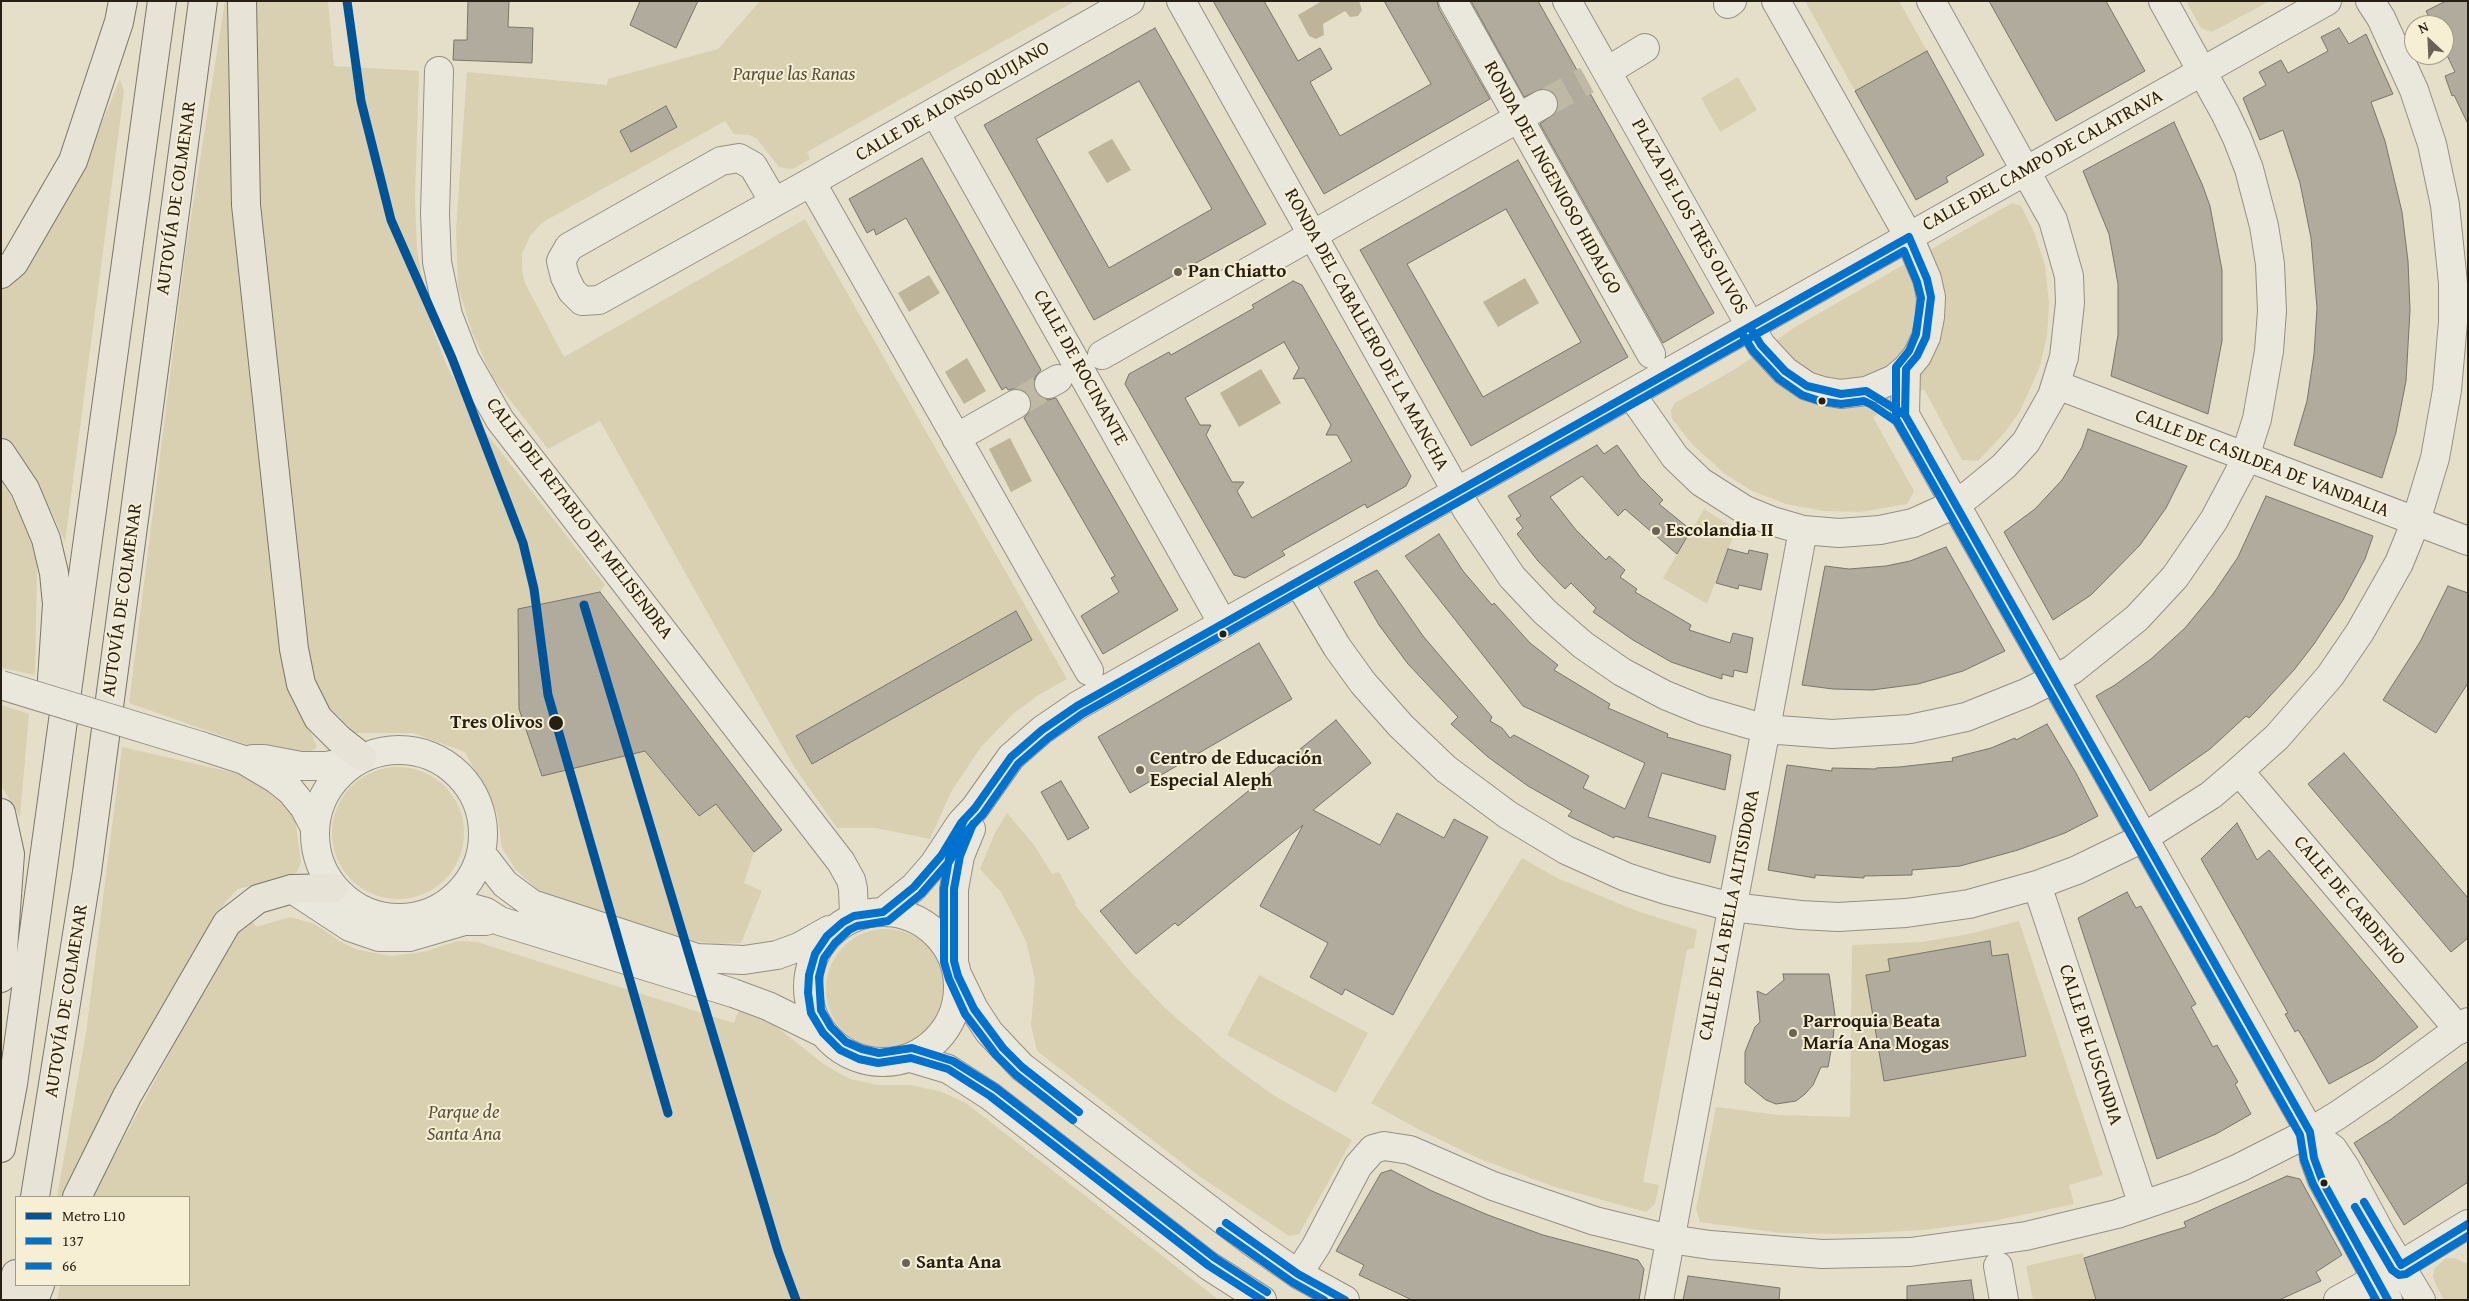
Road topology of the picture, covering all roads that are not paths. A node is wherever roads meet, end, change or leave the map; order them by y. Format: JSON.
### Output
{"nodes":[{"id":1,"x":123,"y":1,"type":"edge"},
{"id":2,"x":162,"y":1,"type":"edge"},
{"id":3,"x":203,"y":1,"type":"edge"},
{"id":4,"x":242,"y":1,"type":"edge"},
{"id":5,"x":1130,"y":1,"type":"edge"},
{"id":6,"x":1181,"y":1,"type":"edge"},
{"id":7,"x":1453,"y":1,"type":"edge"},
{"id":8,"x":1567,"y":1,"type":"edge"},
{"id":9,"x":1776,"y":1,"type":"edge"},
{"id":10,"x":1931,"y":1,"type":"edge"},
{"id":11,"x":2163,"y":1,"type":"edge"},
{"id":12,"x":2327,"y":1,"type":"edge"},
{"id":13,"x":2370,"y":1,"type":"edge"},
{"id":14,"x":1645,"y":48,"type":"dead end"},
{"id":15,"x":439,"y":71,"type":"dead end"},
{"id":16,"x":2203,"y":72,"type":"junction"},
{"id":17,"x":1600,"y":74,"type":"tunnel mouth"},
{"id":18,"x":1543,"y":104,"type":"tunnel mouth"},
{"id":19,"x":935,"y":112,"type":"junction"},
{"id":20,"x":1518,"y":117,"type":"junction"},
{"id":21,"x":2027,"y":170,"type":"junction"},
{"id":22,"x":811,"y":182,"type":"junction"},
{"id":23,"x":774,"y":202,"type":"junction"},
{"id":24,"x":1909,"y":237,"type":"junction"},
{"id":25,"x":1,"y":274,"type":"edge"},
{"id":26,"x":1750,"y":327,"type":"junction"},
{"id":27,"x":1651,"y":354,"type":"dead end"},
{"id":28,"x":1102,"y":355,"type":"dead end"},
{"id":29,"x":1906,"y":369,"type":"junction"},
{"id":30,"x":2057,"y":386,"type":"junction"},
{"id":31,"x":1866,"y":391,"type":"junction"},
{"id":32,"x":1631,"y":394,"type":"junction"},
{"id":33,"x":1016,"y":404,"type":"tunnel mouth"},
{"id":34,"x":1905,"y":415,"type":"junction"},
{"id":35,"x":956,"y":438,"type":"junction"},
{"id":36,"x":1,"y":453,"type":"edge"},
{"id":37,"x":2245,"y":458,"type":"junction"},
{"id":38,"x":1457,"y":492,"type":"junction"},
{"id":39,"x":1955,"y":504,"type":"junction"},
{"id":40,"x":2416,"y":521,"type":"junction"},
{"id":41,"x":1803,"y":530,"type":"junction"},
{"id":42,"x":2468,"y":541,"type":"edge"},
{"id":43,"x":1298,"y":581,"type":"junction"},
{"id":44,"x":1223,"y":624,"type":"junction"},
{"id":45,"x":1089,"y":671,"type":"dead end"},
{"id":46,"x":2054,"y":680,"type":"junction"},
{"id":47,"x":1,"y":685,"type":"edge"},
{"id":48,"x":1765,"y":728,"type":"junction"},
{"id":49,"x":358,"y":759,"type":"junction"},
{"id":50,"x":244,"y":760,"type":"junction"},
{"id":51,"x":2239,"y":771,"type":"junction"},
{"id":52,"x":976,"y":808,"type":"junction"},
{"id":53,"x":1,"y":813,"type":"edge"},
{"id":54,"x":314,"y":824,"type":"junction"},
{"id":55,"x":2143,"y":838,"type":"junction"},
{"id":56,"x":46,"y":842,"type":"junction"},
{"id":57,"x":481,"y":853,"type":"junction"},
{"id":58,"x":2037,"y":885,"type":"junction"},
{"id":59,"x":334,"y":888,"type":"junction"},
{"id":60,"x":292,"y":889,"type":"junction"},
{"id":61,"x":444,"y":905,"type":"junction"},
{"id":62,"x":1732,"y":907,"type":"junction"},
{"id":63,"x":883,"y":912,"type":"junction"},
{"id":64,"x":848,"y":919,"type":"junction"},
{"id":65,"x":500,"y":921,"type":"junction"},
{"id":66,"x":956,"y":968,"type":"junction"},
{"id":67,"x":1,"y":978,"type":"edge"},
{"id":68,"x":2464,"y":1026,"type":"edge"},
{"id":69,"x":823,"y":1033,"type":"junction"},
{"id":70,"x":911,"y":1058,"type":"junction"},
{"id":71,"x":2310,"y":1132,"type":"junction"},
{"id":72,"x":1,"y":1148,"type":"edge"},
{"id":73,"x":35,"y":1196,"type":"edge"},
{"id":74,"x":77,"y":1196,"type":"edge"},
{"id":75,"x":2143,"y":1205,"type":"junction"},
{"id":76,"x":2468,"y":1224,"type":"edge"},
{"id":77,"x":1670,"y":1238,"type":"junction"},
{"id":78,"x":2402,"y":1265,"type":"junction"},
{"id":79,"x":1998,"y":1266,"type":"dead end"},
{"id":80,"x":1298,"y":1274,"type":"junction"},
{"id":81,"x":15,"y":1278,"type":"edge"},
{"id":82,"x":40,"y":1286,"type":"edge"},
{"id":83,"x":2382,"y":1289,"type":"edge"},
{"id":84,"x":9,"y":1300,"type":"edge"},
{"id":85,"x":34,"y":1300,"type":"edge"},
{"id":86,"x":1262,"y":1300,"type":"edge"},
{"id":87,"x":1345,"y":1300,"type":"edge"},
{"id":88,"x":1659,"y":1300,"type":"edge"},
{"id":89,"x":2004,"y":1300,"type":"edge"},
{"id":90,"x":2338,"y":1300,"type":"edge"},
{"id":91,"x":2422,"y":1300,"type":"edge"}],
"edges":[{"from":1,"to":25,"type":"highway"},
{"from":2,"to":56,"type":"highway"},
{"from":3,"to":73,"type":"highway","name":"AUTOVÍA DE COLMENAR"},
{"from":4,"to":49,"type":"highway"},
{"from":5,"to":19,"type":"street","name":"CALLE DE ALONSO QUIJANO"},
{"from":6,"to":38,"type":"street","name":"RONDA DEL CABALLERO DE LA MANCHA"},
{"from":7,"to":20,"type":"street","name":"RONDA DEL INGENIOSO HIDALGO"},
{"from":8,"to":26,"type":"street","name":"PLAZA DE LOS TRES OLIVOS"},
{"from":9,"to":24,"type":"street","name":"PLAZA DE LOS TRES OLIVOS"},
{"from":10,"to":21,"type":"street"},
{"from":11,"to":16,"type":"street","name":"RONDA DEL CABALLERO DE LA MANCHA"},
{"from":12,"to":16,"type":"street","name":"CALLE DEL CAMPO DE CALATRAVA"},
{"from":13,"to":40,"type":"street"},
{"from":14,"to":17,"type":"street"},
{"from":15,"to":64,"type":"street","name":"CALLE DEL RETABLO DE MELISENDRA"},
{"from":16,"to":21,"type":"street","name":"CALLE DEL CAMPO DE CALATRAVA"},
{"from":16,"to":37,"type":"street","name":"RONDA DEL CABALLERO DE LA MANCHA"},
{"from":18,"to":20,"type":"street"},
{"from":19,"to":22,"type":"street","name":"CALLE DE ALONSO QUIJANO"},
{"from":19,"to":44,"type":"street","name":"CALLE DE ROCINANTE"},
{"from":20,"to":27,"type":"street","name":"RONDA DEL INGENIOSO HIDALGO"},
{"from":20,"to":28,"type":"street"},
{"from":21,"to":24,"type":"street","name":"CALLE DEL CAMPO DE CALATRAVA"},
{"from":21,"to":30,"type":"street"},
{"from":22,"to":23,"type":"street","name":"CALLE DE ALONSO QUIJANO"},
{"from":22,"to":35,"type":"street"},
{"from":23,"to":23,"type":"street","name":"CALLE DE ALONSO QUIJANO"},
{"from":24,"to":26,"type":"street","name":"CALLE DEL CAMPO DE CALATRAVA"},
{"from":24,"to":29,"type":"street","name":"PLAZA DE LOS TRES OLIVOS"},
{"from":26,"to":31,"type":"street","name":"PLAZA DE LOS TRES OLIVOS"},
{"from":26,"to":32,"type":"street","name":"CALLE DEL CAMPO DE CALATRAVA"},
{"from":29,"to":31,"type":"street","name":"PLAZA DE LOS TRES OLIVOS"},
{"from":29,"to":34,"type":"street"},
{"from":30,"to":37,"type":"street","name":"CALLE DE CASILDEA DE VANDALIA"},
{"from":30,"to":39,"type":"street"},
{"from":31,"to":34,"type":"street"},
{"from":32,"to":38,"type":"street","name":"CALLE DEL CAMPO DE CALATRAVA"},
{"from":32,"to":41,"type":"street"},
{"from":33,"to":35,"type":"street"},
{"from":34,"to":39,"type":"street"},
{"from":35,"to":45,"type":"street"},
{"from":36,"to":56,"type":"highway"},
{"from":37,"to":40,"type":"street","name":"CALLE DE CASILDEA DE VANDALIA"},
{"from":37,"to":46,"type":"street","name":"RONDA DEL CABALLERO DE LA MANCHA"},
{"from":38,"to":43,"type":"street","name":"CALLE DEL CAMPO DE CALATRAVA"},
{"from":38,"to":48,"type":"street","name":"RONDA DEL CABALLERO DE LA MANCHA"},
{"from":39,"to":41,"type":"street"},
{"from":39,"to":46,"type":"street"},
{"from":40,"to":42,"type":"street","name":"CALLE DE CASILDEA DE VANDALIA"},
{"from":40,"to":51,"type":"street"},
{"from":41,"to":48,"type":"street","name":"CALLE DE LA BELLA ALTISIDORA"},
{"from":43,"to":44,"type":"street","name":"CALLE DEL CAMPO DE CALATRAVA"},
{"from":43,"to":62,"type":"street"},
{"from":44,"to":52,"type":"street","name":"CALLE DEL CAMPO DE CALATRAVA"},
{"from":46,"to":48,"type":"street","name":"RONDA DEL CABALLERO DE LA MANCHA"},
{"from":46,"to":55,"type":"street"},
{"from":47,"to":50,"type":"street","bridge":true},
{"from":48,"to":62,"type":"street","name":"CALLE DE LA BELLA ALTISIDORA"},
{"from":49,"to":50,"type":"street"},
{"from":49,"to":54,"type":"street"},
{"from":49,"to":57,"type":"street"},
{"from":50,"to":54,"type":"street"},
{"from":51,"to":55,"type":"street"},
{"from":51,"to":68,"type":"street","name":"CALLE DE CARDENIO"},
{"from":52,"to":63,"type":"street","name":"CALLE DEL CAMPO DE CALATRAVA"},
{"from":52,"to":66,"type":"street","name":"CALLE DEL CAMPO DE CALATRAVA"},
{"from":53,"to":67,"type":"highway"},
{"from":54,"to":59,"type":"street"},
{"from":55,"to":58,"type":"street"},
{"from":55,"to":71,"type":"street"},
{"from":56,"to":72,"type":"highway"},
{"from":57,"to":61,"type":"street"},
{"from":57,"to":64,"type":"street"},
{"from":58,"to":62,"type":"street"},
{"from":58,"to":75,"type":"street","name":"CALLE DE LUSCINDIA"},
{"from":59,"to":60,"type":"highway"},
{"from":59,"to":61,"type":"street"},
{"from":60,"to":65,"type":"street"},
{"from":60,"to":74,"type":"highway"},
{"from":61,"to":65,"type":"street"},
{"from":62,"to":77,"type":"street","name":"CALLE DE LA BELLA ALTISIDORA"},
{"from":63,"to":64,"type":"street"},
{"from":63,"to":66,"type":"street"},
{"from":64,"to":69,"type":"street"},
{"from":65,"to":69,"type":"street"},
{"from":66,"to":70,"type":"street"},
{"from":66,"to":80,"type":"street"},
{"from":68,"to":71,"type":"street"},
{"from":69,"to":70,"type":"street"},
{"from":70,"to":86,"type":"street"},
{"from":71,"to":75,"type":"street"},
{"from":71,"to":78,"type":"street"},
{"from":71,"to":83,"type":"street"},
{"from":75,"to":77,"type":"street"},
{"from":76,"to":78,"type":"street"},
{"from":77,"to":80,"type":"street"},
{"from":77,"to":88,"type":"street","name":"CALLE DE LA BELLA ALTISIDORA"},
{"from":78,"to":83,"type":"street"},
{"from":78,"to":91,"type":"street"},
{"from":79,"to":89,"type":"street"},
{"from":80,"to":87,"type":"street"},
{"from":81,"to":84,"type":"highway"},
{"from":82,"to":85,"type":"highway"},
{"from":83,"to":90,"type":"street"}]}
